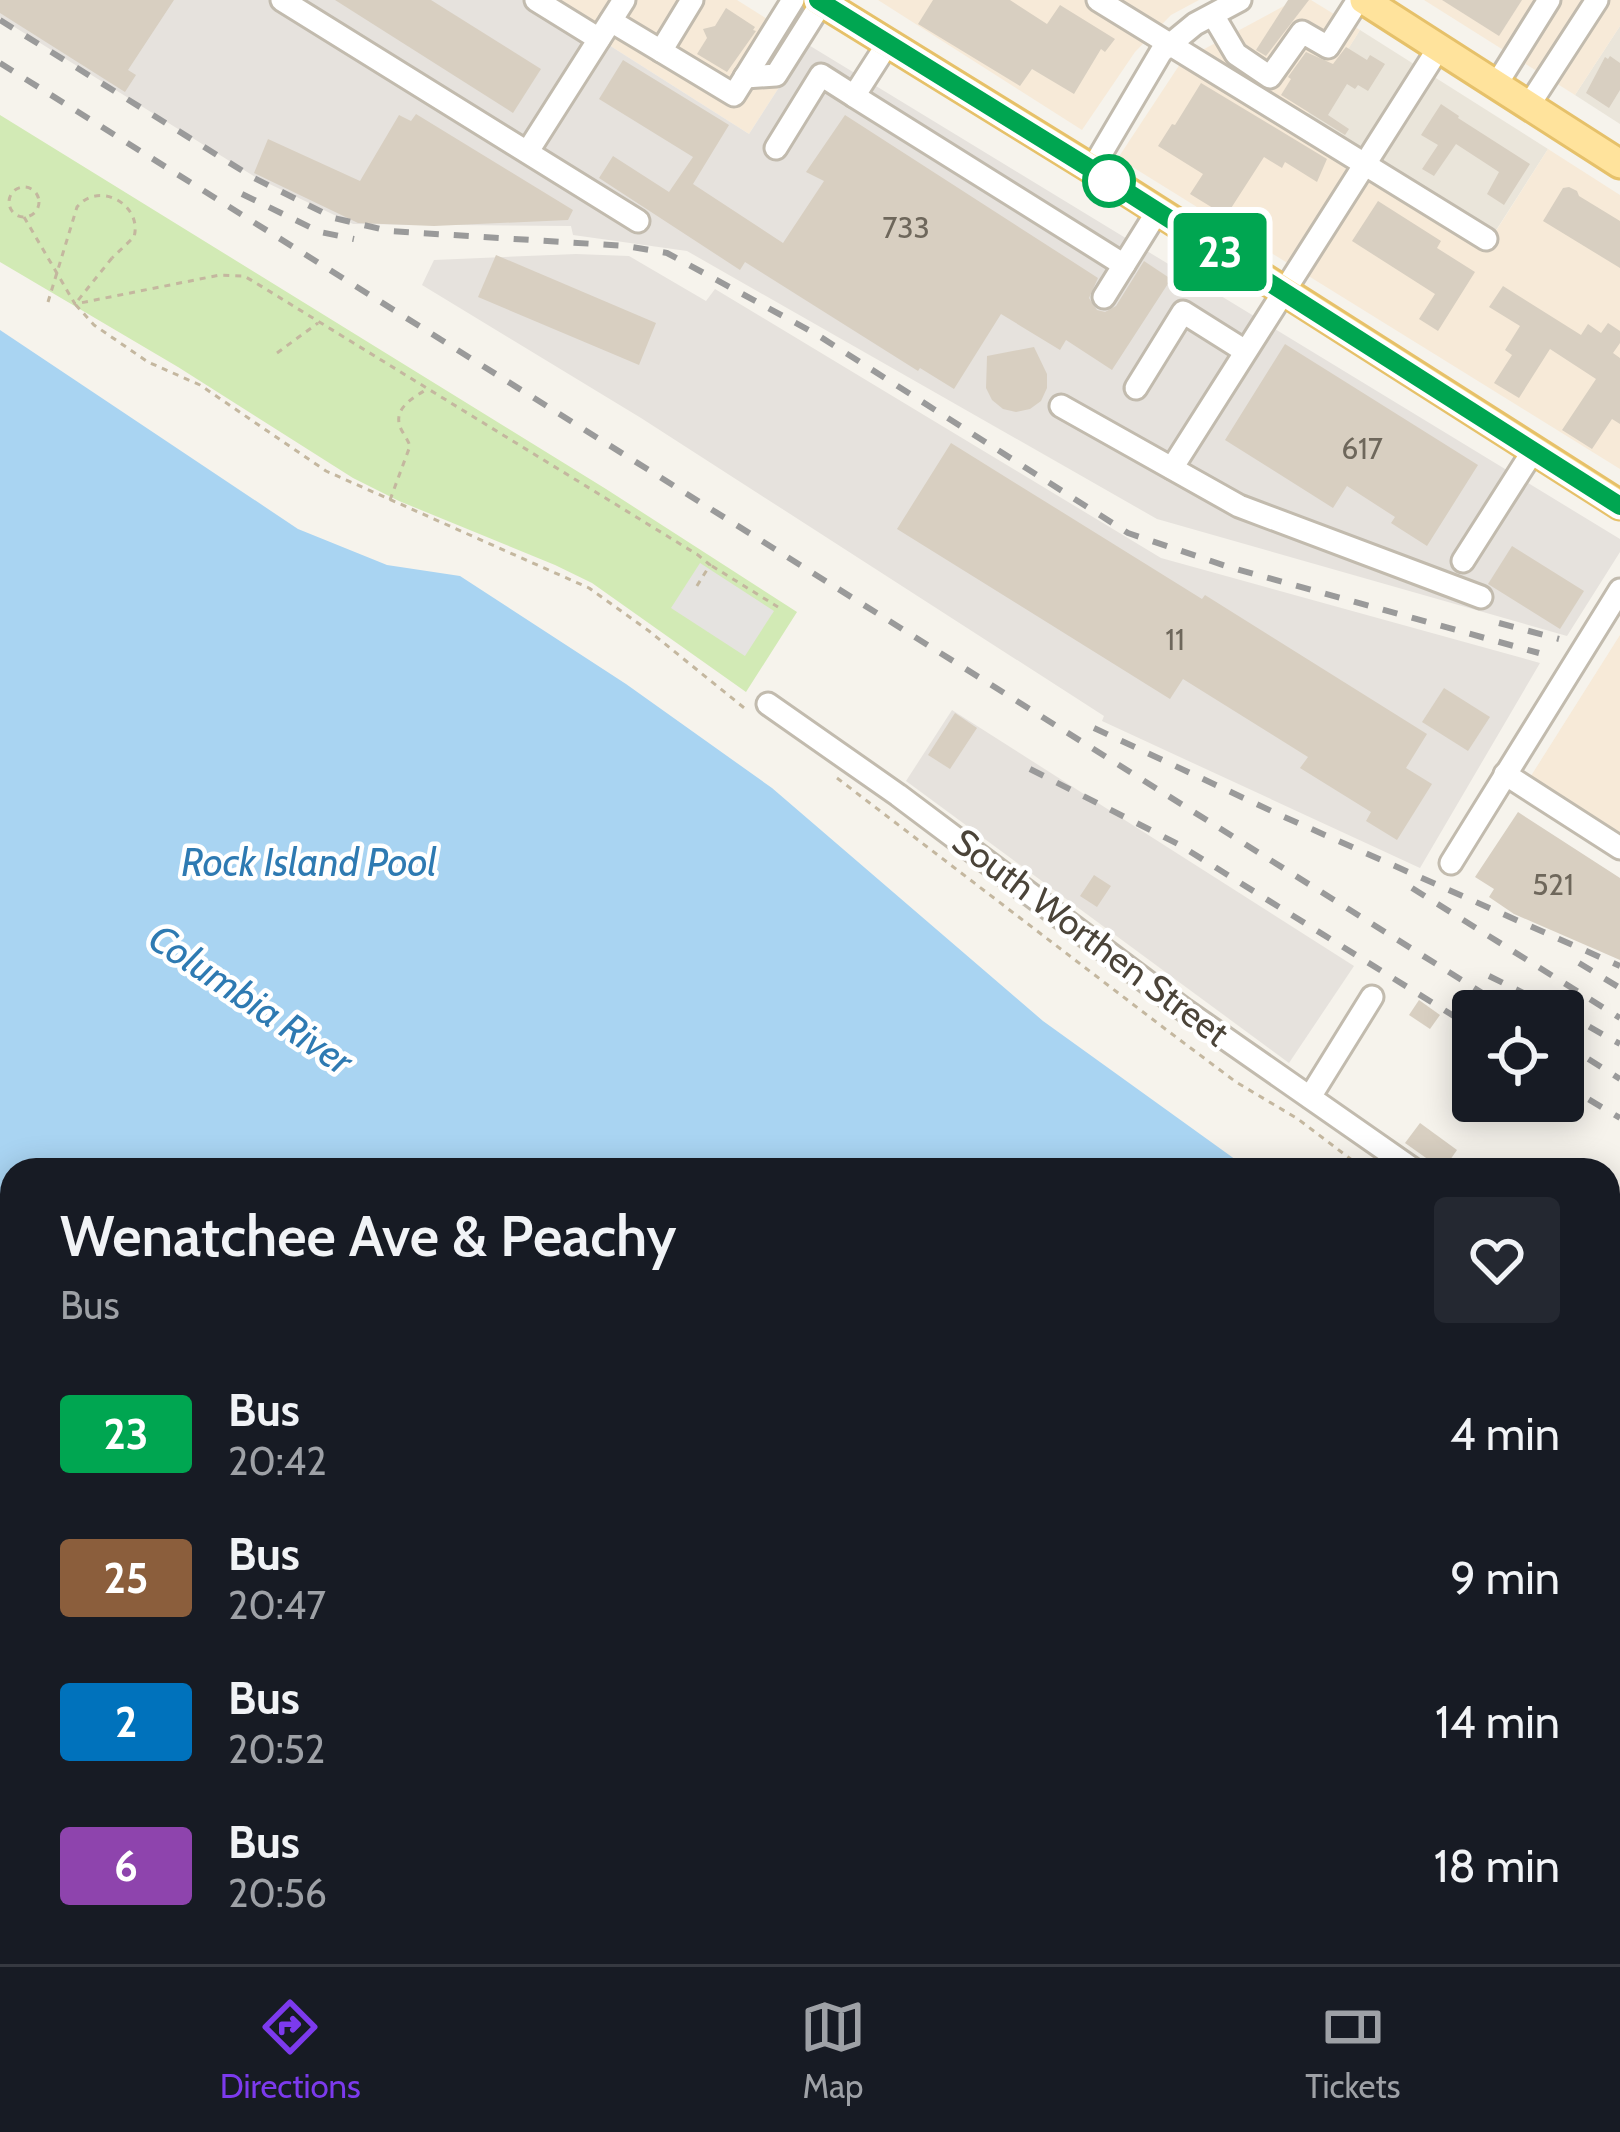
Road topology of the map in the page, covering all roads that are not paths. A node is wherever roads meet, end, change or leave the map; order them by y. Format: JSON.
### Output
{"nodes":[{"id":1,"x":282,"y":0,"type":"edge"},
{"id":2,"x":536,"y":0,"type":"edge"},
{"id":3,"x":624,"y":0,"type":"edge"},
{"id":4,"x":692,"y":0,"type":"edge"},
{"id":5,"x":793,"y":0,"type":"edge"},
{"id":6,"x":1098,"y":0,"type":"edge"},
{"id":7,"x":1240,"y":0,"type":"edge"},
{"id":8,"x":1361,"y":0,"type":"edge"},
{"id":9,"x":1549,"y":0,"type":"edge"},
{"id":10,"x":1597,"y":0,"type":"edge"},
{"id":11,"x":820,"y":1,"type":"edge"},
{"id":12,"x":1213,"y":15,"type":"junction"},
{"id":13,"x":605,"y":30,"type":"junction"},
{"id":14,"x":888,"y":43,"type":"junction"},
{"id":15,"x":1169,"y":45,"type":"junction"},
{"id":16,"x":1438,"y":49,"type":"junction"},
{"id":17,"x":661,"y":51,"type":"junction"},
{"id":18,"x":746,"y":77,"type":"junction"},
{"id":19,"x":1496,"y":85,"type":"junction"},
{"id":20,"x":854,"y":96,"type":"junction"},
{"id":21,"x":1528,"y":105,"type":"junction"},
{"id":22,"x":776,"y":148,"type":"dead end"},
{"id":23,"x":527,"y":151,"type":"junction"},
{"id":24,"x":1364,"y":164,"type":"junction"},
{"id":25,"x":1620,"y":164,"type":"edge"},
{"id":26,"x":1091,"y":169,"type":"junction"},
{"id":27,"x":1157,"y":212,"type":"junction"},
{"id":28,"x":638,"y":221,"type":"dead end"},
{"id":29,"x":1486,"y":238,"type":"dead end"},
{"id":30,"x":1124,"y":265,"type":"junction"},
{"id":31,"x":1282,"y":292,"type":"junction"},
{"id":32,"x":1104,"y":298,"type":"dead end"},
{"id":33,"x":1245,"y":350,"type":"junction"},
{"id":34,"x":1136,"y":388,"type":"dead end"},
{"id":35,"x":1061,"y":406,"type":"dead end"},
{"id":36,"x":1533,"y":451,"type":"junction"},
{"id":37,"x":1172,"y":468,"type":"junction"},
{"id":38,"x":1620,"y":506,"type":"edge"},
{"id":39,"x":1463,"y":561,"type":"dead end"},
{"id":40,"x":1620,"y":590,"type":"edge"},
{"id":41,"x":1481,"y":597,"type":"dead end"},
{"id":42,"x":760,"y":709,"type":"road end"},
{"id":43,"x":1505,"y":774,"type":"junction"},
{"id":44,"x":1620,"y":848,"type":"edge"},
{"id":45,"x":1451,"y":863,"type":"dead end"},
{"id":46,"x":1372,"y":997,"type":"dead end"},
{"id":47,"x":1310,"y":1097,"type":"junction"},
{"id":48,"x":1397,"y":1158,"type":"edge"}],
"edges":[{"from":1,"to":23,"type":"street"},
{"from":2,"to":13,"type":"street"},
{"from":3,"to":13,"type":"street"},
{"from":4,"to":17,"type":"street"},
{"from":5,"to":18,"type":"street"},
{"from":6,"to":15,"type":"street"},
{"from":7,"to":12,"type":"street"},
{"from":8,"to":12,"type":"street"},
{"from":8,"to":16,"type":"main road"},
{"from":9,"to":19,"type":"street"},
{"from":10,"to":21,"type":"street"},
{"from":11,"to":14,"type":"main road"},
{"from":11,"to":18,"type":"street"},
{"from":12,"to":15,"type":"street"},
{"from":13,"to":17,"type":"street"},
{"from":13,"to":23,"type":"street"},
{"from":14,"to":20,"type":"street"},
{"from":14,"to":26,"type":"main road"},
{"from":15,"to":24,"type":"street"},
{"from":15,"to":26,"type":"street"},
{"from":16,"to":19,"type":"main road"},
{"from":16,"to":24,"type":"street"},
{"from":17,"to":18,"type":"street"},
{"from":19,"to":21,"type":"main road"},
{"from":20,"to":22,"type":"street"},
{"from":20,"to":30,"type":"street"},
{"from":21,"to":25,"type":"main road"},
{"from":23,"to":28,"type":"street"},
{"from":24,"to":29,"type":"street"},
{"from":24,"to":31,"type":"street"},
{"from":26,"to":27,"type":"main road"},
{"from":27,"to":30,"type":"street"},
{"from":27,"to":31,"type":"main road"},
{"from":30,"to":32,"type":"street"},
{"from":31,"to":33,"type":"street"},
{"from":31,"to":36,"type":"main road"},
{"from":33,"to":34,"type":"street"},
{"from":33,"to":37,"type":"street"},
{"from":35,"to":37,"type":"street"},
{"from":36,"to":38,"type":"main road"},
{"from":36,"to":39,"type":"street"},
{"from":37,"to":41,"type":"street"},
{"from":40,"to":43,"type":"street"},
{"from":42,"to":47,"type":"street","name":"South Worthen Street"},
{"from":43,"to":44,"type":"street"},
{"from":43,"to":45,"type":"street"},
{"from":46,"to":47,"type":"street"},
{"from":47,"to":48,"type":"street","name":"South Worthen Street"}]}
